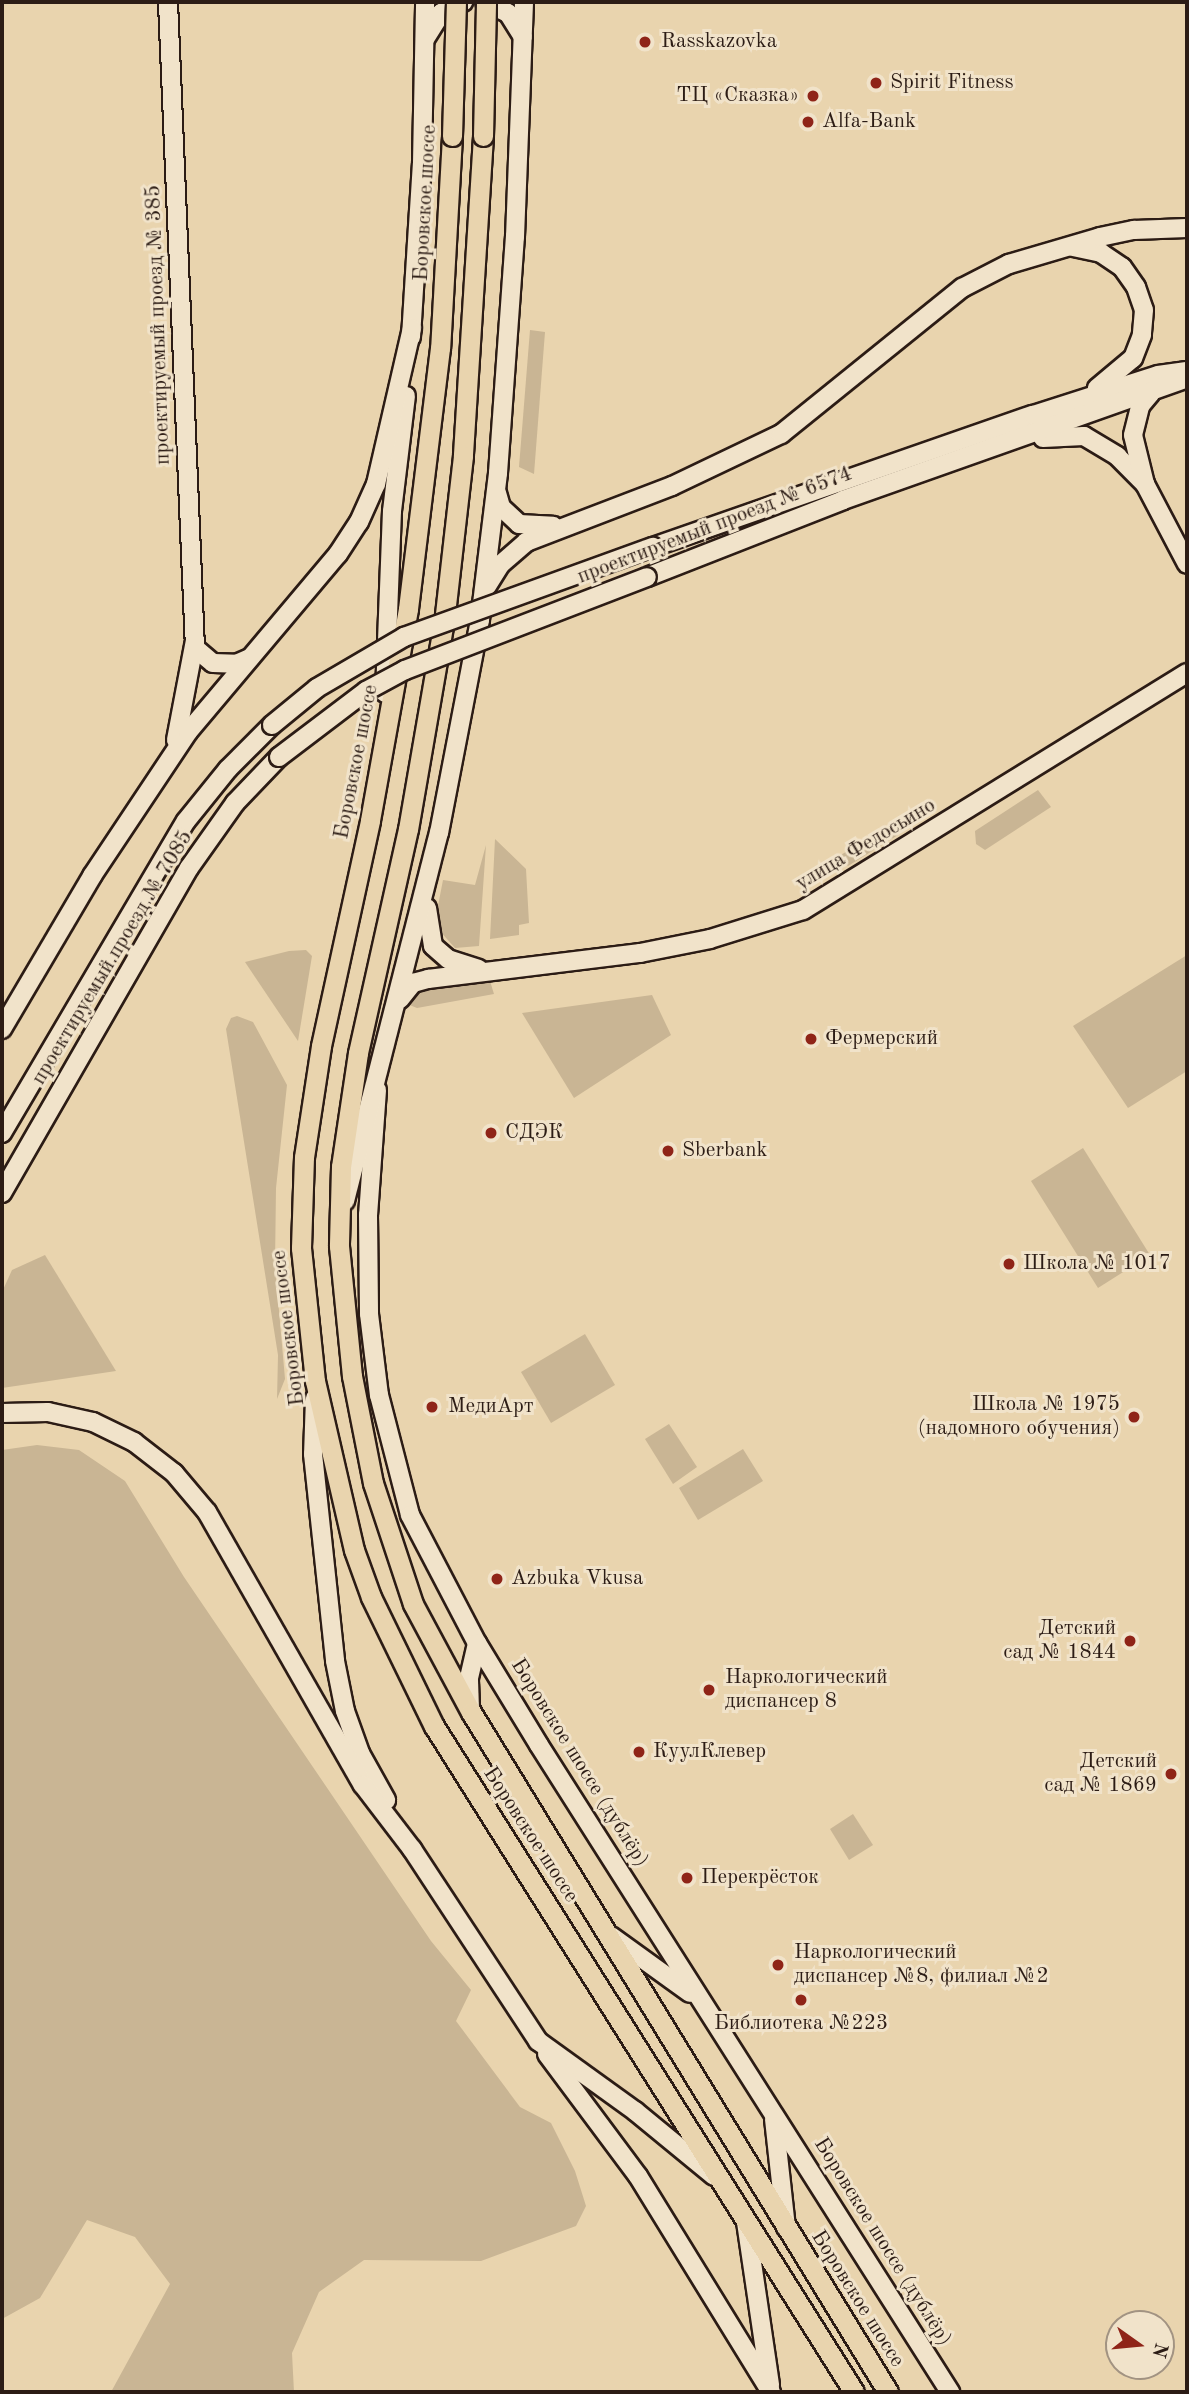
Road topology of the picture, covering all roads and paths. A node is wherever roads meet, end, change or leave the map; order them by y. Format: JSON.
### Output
{"nodes":[{"id":1,"x":168,"y":2,"type":"edge"},
{"id":2,"x":425,"y":2,"type":"edge"},
{"id":3,"x":456,"y":2,"type":"edge"},
{"id":4,"x":463,"y":2,"type":"edge"},
{"id":5,"x":486,"y":2,"type":"edge"},
{"id":6,"x":524,"y":2,"type":"edge"},
{"id":7,"x":424,"y":50,"type":"junction"},
{"id":8,"x":525,"y":51,"type":"junction"},
{"id":9,"x":1187,"y":228,"type":"edge"},
{"id":10,"x":1070,"y":247,"type":"junction"},
{"id":11,"x":412,"y":328,"type":"junction"},
{"id":12,"x":1187,"y":371,"type":"edge"},
{"id":13,"x":1187,"y":378,"type":"edge"},
{"id":14,"x":1150,"y":394,"type":"junction"},
{"id":15,"x":1074,"y":402,"type":"junction"},
{"id":16,"x":1015,"y":441,"type":"junction"},
{"id":17,"x":1145,"y":484,"type":"junction"},
{"id":18,"x":496,"y":490,"type":"junction"},
{"id":19,"x":560,"y":526,"type":"junction"},
{"id":20,"x":1187,"y":564,"type":"edge"},
{"id":21,"x":484,"y":591,"type":"junction"},
{"id":22,"x":195,"y":644,"type":"junction"},
{"id":23,"x":250,"y":658,"type":"junction"},
{"id":24,"x":1187,"y":673,"type":"edge"},
{"id":25,"x":272,"y":725,"type":"joint"},
{"id":26,"x":279,"y":757,"type":"joint"},
{"id":27,"x":162,"y":769,"type":"junction"},
{"id":28,"x":370,"y":821,"type":"junction"},
{"id":29,"x":427,"y":883,"type":"junction"},
{"id":30,"x":492,"y":971,"type":"junction"},
{"id":31,"x":392,"y":1018,"type":"junction"},
{"id":32,"x":2,"y":1029,"type":"edge"},
{"id":33,"x":377,"y":1090,"type":"junction"},
{"id":34,"x":2,"y":1133,"type":"edge"},
{"id":35,"x":2,"y":1193,"type":"edge"},
{"id":36,"x":339,"y":1246,"type":"junction"},
{"id":37,"x":315,"y":1381,"type":"junction"},
{"id":38,"x":2,"y":1413,"type":"edge"},
{"id":39,"x":477,"y":1643,"type":"junction"},
{"id":40,"x":471,"y":1712,"type":"junction"},
{"id":41,"x":412,"y":1849,"type":"junction"},
{"id":42,"x":602,"y":1928,"type":"junction"},
{"id":43,"x":706,"y":2007,"type":"junction"},
{"id":44,"x":538,"y":2041,"type":"junction"},
{"id":45,"x":773,"y":2113,"type":"junction"},
{"id":46,"x":727,"y":2188,"type":"junction"},
{"id":47,"x":746,"y":2218,"type":"junction"},
{"id":48,"x":786,"y":2227,"type":"junction"},
{"id":49,"x":771,"y":2392,"type":"edge"},
{"id":50,"x":854,"y":2392,"type":"edge"},
{"id":51,"x":888,"y":2392,"type":"edge"},
{"id":52,"x":950,"y":2392,"type":"edge"}],
"edges":[{"from":1,"to":22,"type":"main road","name":"проектируемый проезд № 385"},
{"from":2,"to":7,"type":"main road"},
{"from":3,"to":28,"type":"main road","name":"Боровское шоссе","bridge":true},
{"from":4,"to":7,"type":"main road"},
{"from":5,"to":8,"type":"main road"},
{"from":5,"to":36,"type":"main road","name":"Боровское шоссе","bridge":true},
{"from":6,"to":8,"type":"main road"},
{"from":7,"to":11,"type":"main road"},
{"from":8,"to":18,"type":"main road"},
{"from":9,"to":10,"type":"main road"},
{"from":10,"to":15,"type":"main road"},
{"from":10,"to":19,"type":"main road"},
{"from":11,"to":23,"type":"main road"},
{"from":11,"to":28,"type":"main road"},
{"from":12,"to":15,"type":"main road","name":"проектируемый проезд № 6574"},
{"from":13,"to":14,"type":"main road","name":"проектируемый проезд № 6574"},
{"from":14,"to":16,"type":"main road","name":"проектируемый проезд № 6574"},
{"from":14,"to":17,"type":"main road"},
{"from":15,"to":25,"type":"main road","name":"проектируемый проезд № 6574","bridge":true},
{"from":16,"to":17,"type":"main road"},
{"from":16,"to":26,"type":"main road","name":"проектируемый проезд № 6574","bridge":true},
{"from":17,"to":20,"type":"main road"},
{"from":18,"to":19,"type":"main road"},
{"from":18,"to":21,"type":"main road"},
{"from":19,"to":21,"type":"main road"},
{"from":21,"to":29,"type":"main road"},
{"from":22,"to":23,"type":"main road"},
{"from":22,"to":27,"type":"main road","name":"проектируемый проезд № 385"},
{"from":23,"to":27,"type":"main road"},
{"from":24,"to":30,"type":"main road","name":"улица Федосьино"},
{"from":25,"to":34,"type":"main road","name":"проектируемый проезд № 7085"},
{"from":26,"to":35,"type":"main road","name":"проектируемый проезд № 7085"},
{"from":27,"to":32,"type":"main road"},
{"from":28,"to":37,"type":"main road","name":"Боровское шоссе"},
{"from":29,"to":30,"type":"main road"},
{"from":29,"to":31,"type":"main road"},
{"from":30,"to":31,"type":"main road","name":"улица Федосьино"},
{"from":31,"to":33,"type":"main road"},
{"from":33,"to":36,"type":"main road"},
{"from":33,"to":39,"type":"main road","name":"Боровское шоссе (дублёр)"},
{"from":36,"to":40,"type":"main road","name":"Боровское шоссе"},
{"from":37,"to":41,"type":"main road"},
{"from":37,"to":46,"type":"main road","name":"Боровское шоссе"},
{"from":38,"to":41,"type":"main road"},
{"from":39,"to":40,"type":"main road"},
{"from":39,"to":43,"type":"main road","name":"Боровское шоссе (дублёр)"},
{"from":40,"to":42,"type":"main road","name":"Боровское шоссе"},
{"from":41,"to":44,"type":"main road"},
{"from":42,"to":43,"type":"main road"},
{"from":42,"to":48,"type":"main road","name":"Боровское шоссе"},
{"from":43,"to":45,"type":"main road","name":"Боровское шоссе (дублёр)"},
{"from":44,"to":46,"type":"main road"},
{"from":44,"to":49,"type":"main road"},
{"from":45,"to":48,"type":"main road"},
{"from":45,"to":52,"type":"main road","name":"Боровское шоссе (дублёр)"},
{"from":46,"to":47,"type":"main road","name":"Боровское шоссе"},
{"from":47,"to":49,"type":"main road"},
{"from":47,"to":50,"type":"main road","name":"Боровское шоссе"},
{"from":48,"to":51,"type":"main road","name":"Боровское шоссе"}]}
